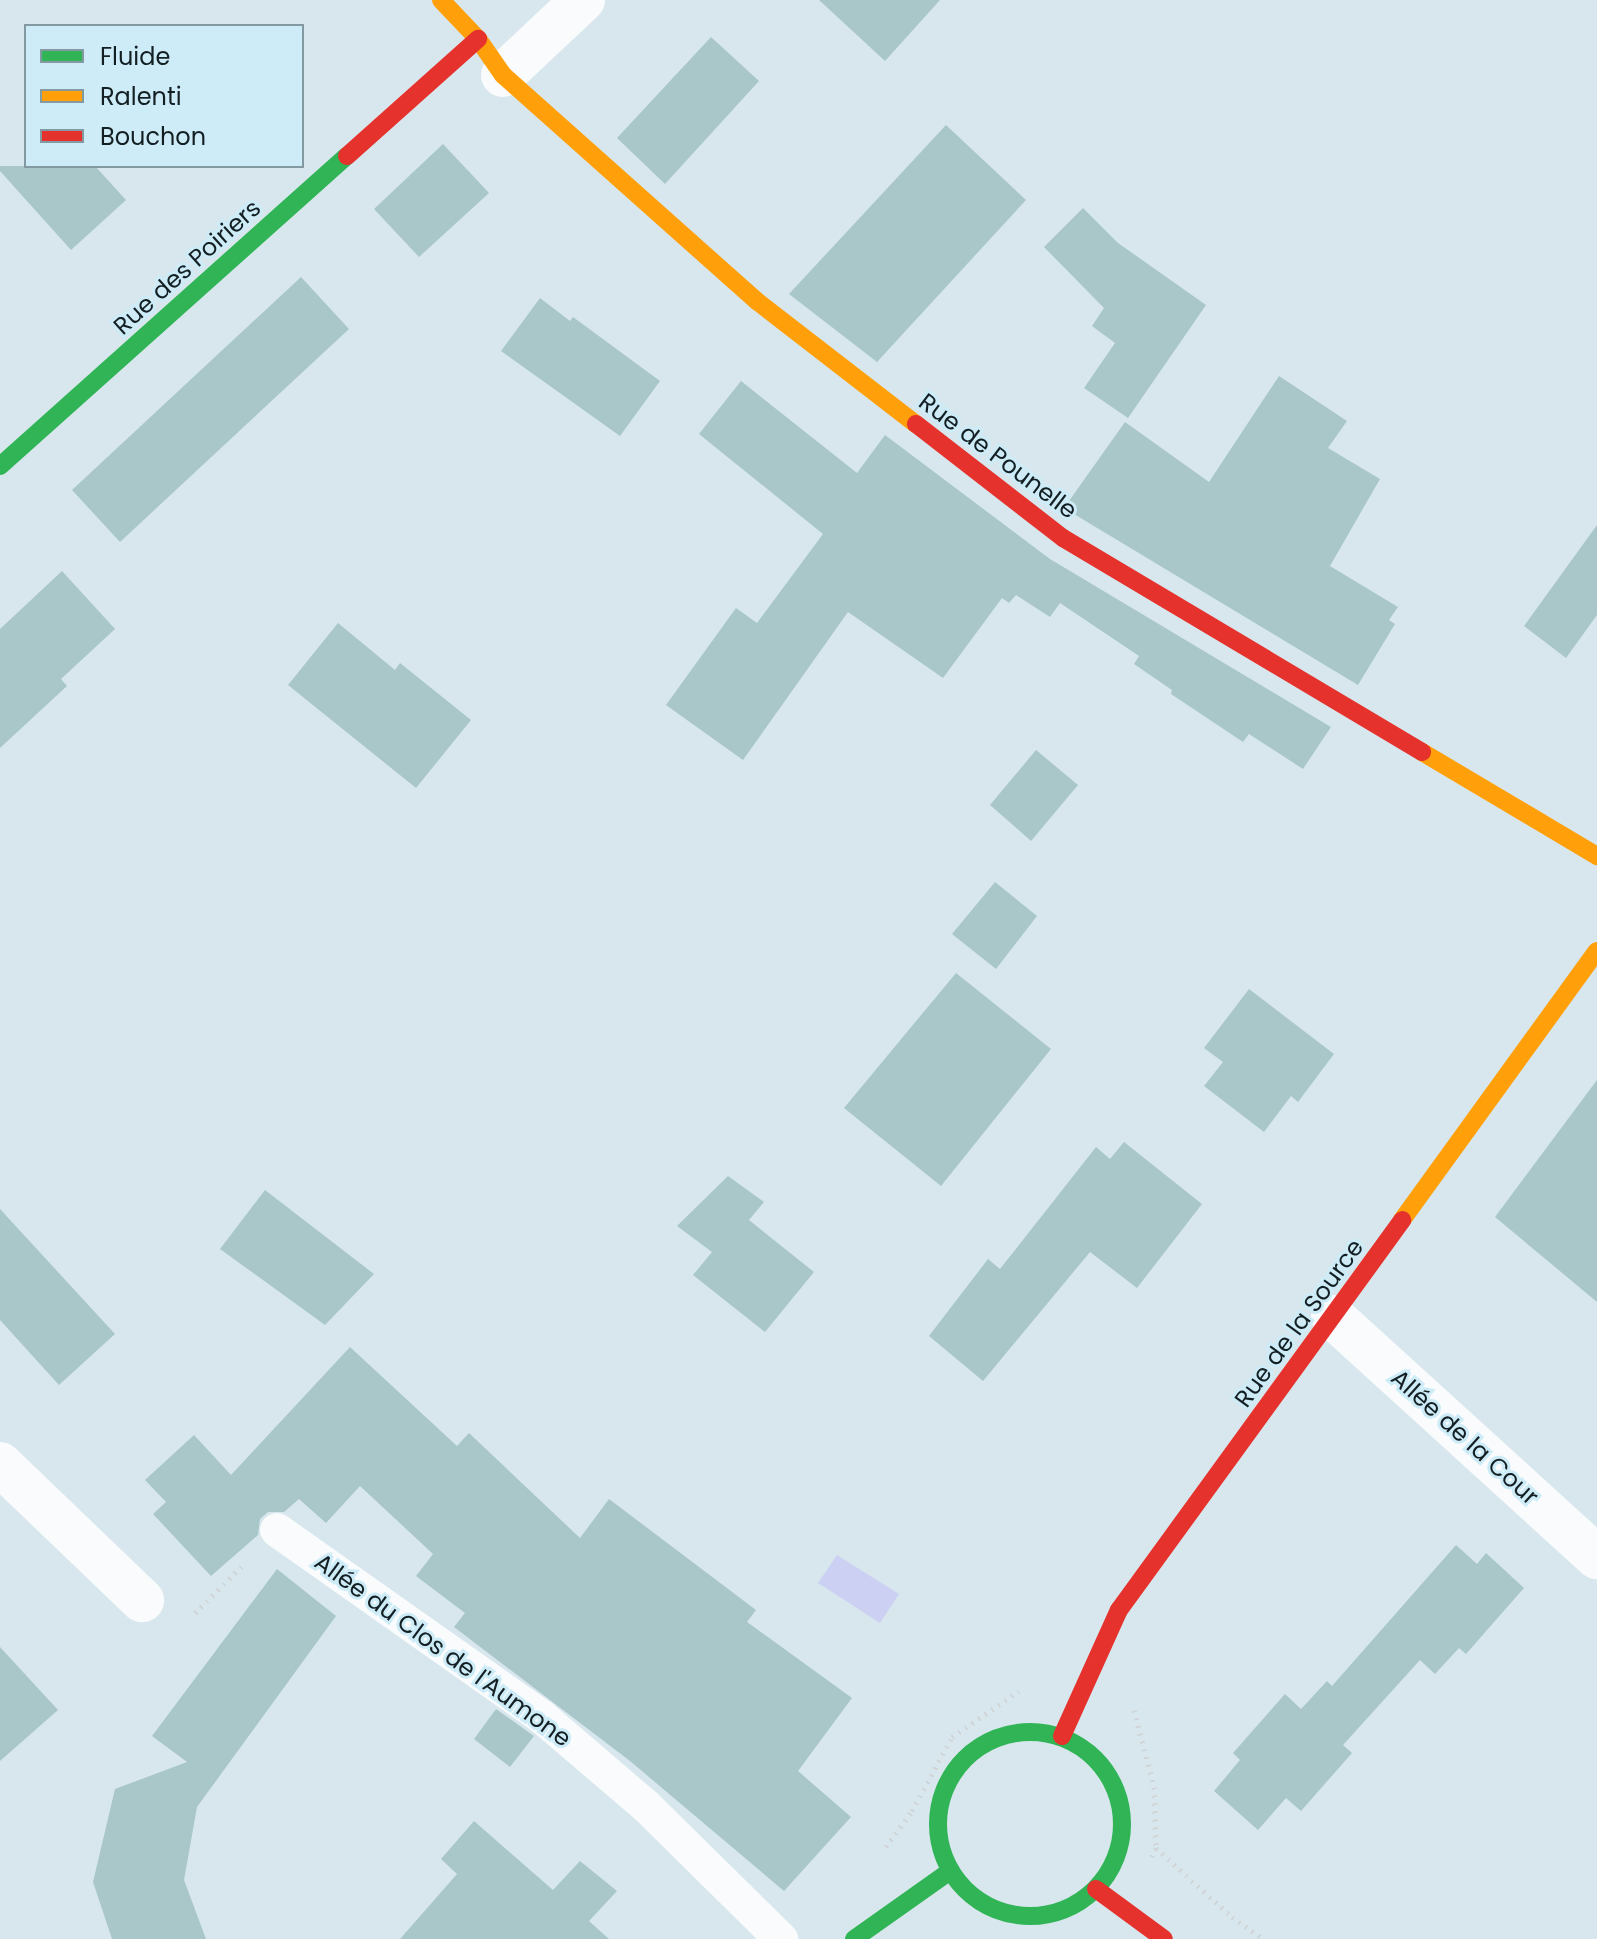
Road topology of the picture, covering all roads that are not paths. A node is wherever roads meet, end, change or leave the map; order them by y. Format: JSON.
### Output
{"nodes":[{"id":1,"x":441,"y":0,"type":"edge"},
{"id":2,"x":583,"y":0,"type":"edge"},
{"id":3,"x":478,"y":39,"type":"junction"},
{"id":4,"x":503,"y":75,"type":"junction"},
{"id":5,"x":0,"y":466,"type":"edge"},
{"id":6,"x":1597,"y":856,"type":"edge"},
{"id":7,"x":1597,"y":951,"type":"edge"},
{"id":8,"x":1333,"y":1317,"type":"junction"},
{"id":9,"x":0,"y":1464,"type":"edge"},
{"id":10,"x":277,"y":1530,"type":"road end"},
{"id":11,"x":1597,"y":1557,"type":"edge"},
{"id":12,"x":142,"y":1600,"type":"road end"},
{"id":13,"x":1062,"y":1736,"type":"junction"},
{"id":14,"x":950,"y":1871,"type":"junction"},
{"id":15,"x":1096,"y":1889,"type":"junction"},
{"id":16,"x":781,"y":1939,"type":"edge"},
{"id":17,"x":854,"y":1939,"type":"edge"},
{"id":18,"x":1164,"y":1939,"type":"edge"}],
"edges":[{"from":1,"to":3,"type":"street","name":"Rue de Pounelle"},
{"from":2,"to":4,"type":"street"},
{"from":3,"to":4,"type":"street","name":"Rue de Pounelle"},
{"from":3,"to":5,"type":"street","name":"Rue des Poiriers"},
{"from":4,"to":6,"type":"street","name":"Rue de Pounelle"},
{"from":7,"to":8,"type":"street","name":"Rue de la Source"},
{"from":8,"to":11,"type":"street","name":"Allée de la Cour"},
{"from":8,"to":13,"type":"street","name":"Rue de la Source"},
{"from":9,"to":12,"type":"street"},
{"from":10,"to":16,"type":"lane","name":"Allée du Clos de l'Aumone"},
{"from":13,"to":14,"type":"street"},
{"from":13,"to":15,"type":"street"},
{"from":14,"to":15,"type":"street"},
{"from":14,"to":17,"type":"street"},
{"from":15,"to":18,"type":"street"}]}
